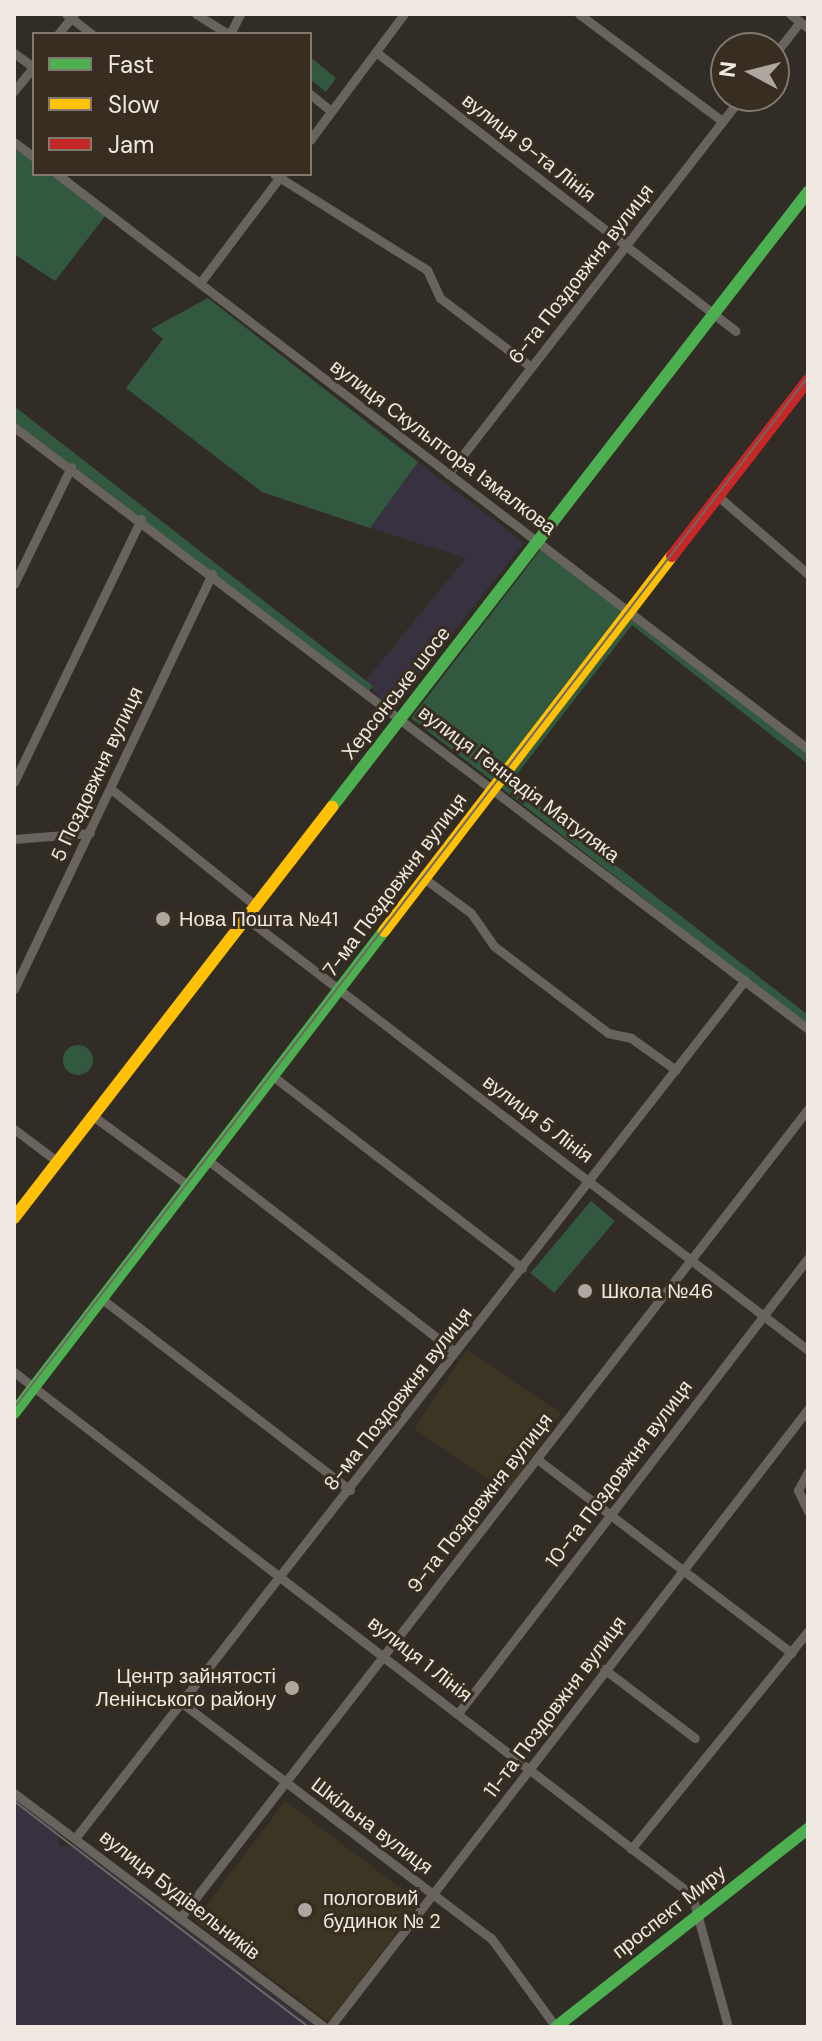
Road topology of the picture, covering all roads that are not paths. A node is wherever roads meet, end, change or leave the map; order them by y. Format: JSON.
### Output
{"nodes":[{"id":1,"x":196,"y":14,"type":"edge"},
{"id":2,"x":240,"y":14,"type":"edge"},
{"id":3,"x":404,"y":14,"type":"edge"},
{"id":4,"x":579,"y":14,"type":"edge"},
{"id":5,"x":790,"y":14,"type":"edge"},
{"id":6,"x":70,"y":15,"type":"edge"},
{"id":7,"x":804,"y":25,"type":"edge"},
{"id":8,"x":59,"y":32,"type":"edge"},
{"id":9,"x":90,"y":32,"type":"edge"},
{"id":10,"x":226,"y":32,"type":"edge"},
{"id":11,"x":230,"y":32,"type":"edge"},
{"id":12,"x":376,"y":52,"type":"junction"},
{"id":13,"x":14,"y":53,"type":"edge"},
{"id":14,"x":32,"y":65,"type":"edge"},
{"id":15,"x":32,"y":68,"type":"edge"},
{"id":16,"x":14,"y":91,"type":"edge"},
{"id":17,"x":312,"y":96,"type":"edge"},
{"id":18,"x":331,"y":111,"type":"junction"},
{"id":19,"x":729,"y":112,"type":"edge"},
{"id":20,"x":722,"y":121,"type":"junction"},
{"id":21,"x":312,"y":137,"type":"edge"},
{"id":22,"x":14,"y":142,"type":"edge"},
{"id":23,"x":32,"y":156,"type":"edge"},
{"id":24,"x":60,"y":176,"type":"edge"},
{"id":25,"x":277,"y":176,"type":"edge"},
{"id":26,"x":280,"y":176,"type":"edge"},
{"id":27,"x":808,"y":192,"type":"edge"},
{"id":28,"x":626,"y":246,"type":"junction"},
{"id":29,"x":200,"y":283,"type":"junction"},
{"id":30,"x":714,"y":314,"type":"junction"},
{"id":31,"x":736,"y":331,"type":"dead end"},
{"id":32,"x":531,"y":367,"type":"junction"},
{"id":33,"x":805,"y":380,"type":"edge"},
{"id":34,"x":14,"y":427,"type":"edge"},
{"id":35,"x":71,"y":467,"type":"junction"},
{"id":36,"x":448,"y":474,"type":"junction"},
{"id":37,"x":719,"y":497,"type":"junction"},
{"id":38,"x":141,"y":519,"type":"junction"},
{"id":39,"x":539,"y":541,"type":"junction"},
{"id":40,"x":212,"y":574,"type":"junction"},
{"id":41,"x":808,"y":574,"type":"edge"},
{"id":42,"x":14,"y":584,"type":"edge"},
{"id":43,"x":632,"y":613,"type":"junction"},
{"id":44,"x":402,"y":718,"type":"junction"},
{"id":45,"x":808,"y":749,"type":"edge"},
{"id":46,"x":14,"y":782,"type":"edge"},
{"id":47,"x":495,"y":786,"type":"junction"},
{"id":48,"x":111,"y":789,"type":"junction"},
{"id":49,"x":90,"y":833,"type":"junction"},
{"id":50,"x":14,"y":839,"type":"edge"},
{"id":51,"x":425,"y":879,"type":"junction"},
{"id":52,"x":255,"y":905,"type":"junction"},
{"id":53,"x":246,"y":918,"type":"junction"},
{"id":54,"x":745,"y":980,"type":"junction"},
{"id":55,"x":14,"y":989,"type":"edge"},
{"id":56,"x":340,"y":991,"type":"junction"},
{"id":57,"x":808,"y":1029,"type":"edge"},
{"id":58,"x":676,"y":1070,"type":"junction"},
{"id":59,"x":274,"y":1077,"type":"junction"},
{"id":60,"x":808,"y":1109,"type":"edge"},
{"id":61,"x":93,"y":1116,"type":"junction"},
{"id":62,"x":14,"y":1129,"type":"edge"},
{"id":63,"x":209,"y":1161,"type":"junction"},
{"id":64,"x":58,"y":1162,"type":"junction"},
{"id":65,"x":589,"y":1181,"type":"junction"},
{"id":66,"x":189,"y":1186,"type":"junction"},
{"id":67,"x":14,"y":1218,"type":"edge"},
{"id":68,"x":808,"y":1258,"type":"edge"},
{"id":69,"x":688,"y":1260,"type":"junction"},
{"id":70,"x":522,"y":1268,"type":"junction"},
{"id":71,"x":102,"y":1299,"type":"junction"},
{"id":72,"x":763,"y":1316,"type":"junction"},
{"id":73,"x":808,"y":1350,"type":"edge"},
{"id":74,"x":455,"y":1352,"type":"junction"},
{"id":75,"x":14,"y":1372,"type":"edge"},
{"id":76,"x":33,"y":1388,"type":"junction"},
{"id":77,"x":808,"y":1409,"type":"edge"},
{"id":78,"x":14,"y":1413,"type":"edge"},
{"id":79,"x":800,"y":1420,"type":"junction"},
{"id":80,"x":808,"y":1428,"type":"edge"},
{"id":81,"x":537,"y":1459,"type":"junction"},
{"id":82,"x":808,"y":1472,"type":"edge"},
{"id":83,"x":350,"y":1490,"type":"junction"},
{"id":84,"x":808,"y":1511,"type":"edge"},
{"id":85,"x":611,"y":1516,"type":"junction"},
{"id":86,"x":684,"y":1569,"type":"junction"},
{"id":87,"x":283,"y":1578,"type":"junction"},
{"id":88,"x":808,"y":1631,"type":"edge"},
{"id":89,"x":792,"y":1653,"type":"junction"},
{"id":90,"x":386,"y":1655,"type":"junction"},
{"id":91,"x":604,"y":1669,"type":"junction"},
{"id":92,"x":182,"y":1703,"type":"junction"},
{"id":93,"x":459,"y":1712,"type":"junction"},
{"id":94,"x":695,"y":1738,"type":"dead end"},
{"id":95,"x":532,"y":1768,"type":"junction"},
{"id":96,"x":286,"y":1784,"type":"junction"},
{"id":97,"x":14,"y":1793,"type":"edge"},
{"id":98,"x":808,"y":1829,"type":"edge"},
{"id":99,"x":76,"y":1837,"type":"junction"},
{"id":100,"x":631,"y":1849,"type":"junction"},
{"id":101,"x":433,"y":1895,"type":"junction"},
{"id":102,"x":702,"y":1911,"type":"junction"},
{"id":103,"x":180,"y":1918,"type":"junction"},
{"id":104,"x":327,"y":2027,"type":"edge"},
{"id":105,"x":556,"y":2027,"type":"edge"},
{"id":106,"x":728,"y":2027,"type":"edge"}],
"edges":[{"from":1,"to":10,"type":"street"},
{"from":2,"to":11,"type":"street"},
{"from":3,"to":12,"type":"street"},
{"from":4,"to":20,"type":"street"},
{"from":5,"to":7,"type":"street"},
{"from":6,"to":8,"type":"street"},
{"from":6,"to":9,"type":"street"},
{"from":12,"to":18,"type":"street"},
{"from":12,"to":28,"type":"street","name":"вулиця 9-та Лінія"},
{"from":13,"to":14,"type":"street"},
{"from":15,"to":16,"type":"street"},
{"from":17,"to":18,"type":"street"},
{"from":18,"to":21,"type":"street"},
{"from":19,"to":20,"type":"street","name":"6-та Поздовжня вулиця"},
{"from":20,"to":28,"type":"street","name":"6-та Поздовжня вулиця"},
{"from":22,"to":23,"type":"street"},
{"from":24,"to":29,"type":"street","name":"вулиця Скульптора Ізмалкова"},
{"from":25,"to":29,"type":"street"},
{"from":26,"to":32,"type":"street"},
{"from":27,"to":30,"type":"main road","name":"Херсонське шосе"},
{"from":28,"to":30,"type":"street","name":"вулиця 9-та Лінія"},
{"from":28,"to":32,"type":"street","name":"6-та Поздовжня вулиця"},
{"from":29,"to":36,"type":"street","name":"вулиця Скульптора Ізмалкова"},
{"from":30,"to":31,"type":"street","name":"вулиця 9-та Лінія"},
{"from":30,"to":39,"type":"main road","name":"Херсонське шосе"},
{"from":32,"to":36,"type":"street","name":"6-та Поздовжня вулиця"},
{"from":33,"to":37,"type":"main road","name":"7-ма Поздовжня вулиця"},
{"from":34,"to":35,"type":"street","name":"вулиця Геннадія Матуляка"},
{"from":35,"to":38,"type":"street","name":"вулиця Геннадія Матуляка"},
{"from":35,"to":42,"type":"street"},
{"from":36,"to":39,"type":"street","name":"вулиця Скульптора Ізмалкова"},
{"from":37,"to":41,"type":"street"},
{"from":37,"to":43,"type":"main road","name":"7-ма Поздовжня вулиця"},
{"from":38,"to":40,"type":"street","name":"вулиця Геннадія Матуляка"},
{"from":38,"to":46,"type":"street"},
{"from":39,"to":43,"type":"street","name":"вулиця Скульптора Ізмалкова"},
{"from":39,"to":44,"type":"main road","name":"Херсонське шосе"},
{"from":40,"to":44,"type":"street","name":"вулиця Геннадія Матуляка"},
{"from":40,"to":48,"type":"street","name":"5 Поздовжня вулиця"},
{"from":43,"to":45,"type":"street","name":"вулиця Скульптора Ізмалкова"},
{"from":43,"to":47,"type":"main road","name":"7-ма Поздовжня вулиця"},
{"from":44,"to":47,"type":"street","name":"вулиця Геннадія Матуляка"},
{"from":44,"to":52,"type":"main road","name":"Херсонське шосе"},
{"from":47,"to":51,"type":"main road","name":"7-ма Поздовжня вулиця"},
{"from":47,"to":54,"type":"street","name":"вулиця Геннадія Матуляка"},
{"from":48,"to":49,"type":"street","name":"5 Поздовжня вулиця"},
{"from":48,"to":52,"type":"street"},
{"from":49,"to":50,"type":"street"},
{"from":49,"to":55,"type":"street","name":"5 Поздовжня вулиця"},
{"from":51,"to":56,"type":"main road","name":"7-ма Поздовжня вулиця"},
{"from":51,"to":58,"type":"street"},
{"from":52,"to":53,"type":"main road","name":"Херсонське шосе"},
{"from":53,"to":56,"type":"street","name":"вулиця 5 Лінія"},
{"from":53,"to":61,"type":"main road","name":"Херсонське шосе"},
{"from":54,"to":57,"type":"street","name":"вулиця Геннадія Матуляка"},
{"from":54,"to":58,"type":"street","name":"8-ма Поздовжня вулиця"},
{"from":56,"to":59,"type":"main road","name":"7-ма Поздовжня вулиця"},
{"from":56,"to":65,"type":"street","name":"вулиця 5 Лінія"},
{"from":58,"to":65,"type":"street","name":"8-ма Поздовжня вулиця"},
{"from":59,"to":63,"type":"main road","name":"7-ма Поздовжня вулиця"},
{"from":59,"to":70,"type":"street"},
{"from":60,"to":69,"type":"street","name":"9-та Поздовжня вулиця"},
{"from":61,"to":64,"type":"main road","name":"Херсонське шосе"},
{"from":61,"to":66,"type":"street"},
{"from":62,"to":64,"type":"street"},
{"from":63,"to":66,"type":"main road","name":"7-ма Поздовжня вулиця"},
{"from":63,"to":74,"type":"street"},
{"from":64,"to":67,"type":"main road","name":"Херсонське шосе"},
{"from":65,"to":69,"type":"street","name":"вулиця 5 Лінія"},
{"from":65,"to":70,"type":"street","name":"8-ма Поздовжня вулиця"},
{"from":66,"to":71,"type":"main road","name":"7-ма Поздовжня вулиця"},
{"from":68,"to":72,"type":"street","name":"10-та Поздовжня вулиця"},
{"from":69,"to":72,"type":"street","name":"вулиця 5 Лінія"},
{"from":69,"to":81,"type":"street","name":"9-та Поздовжня вулиця"},
{"from":70,"to":74,"type":"street","name":"8-ма Поздовжня вулиця"},
{"from":71,"to":76,"type":"main road","name":"7-ма Поздовжня вулиця"},
{"from":71,"to":83,"type":"street"},
{"from":72,"to":73,"type":"street","name":"вулиця 5 Лінія"},
{"from":72,"to":85,"type":"street","name":"10-та Поздовжня вулиця"},
{"from":74,"to":83,"type":"street","name":"8-ма Поздовжня вулиця"},
{"from":75,"to":76,"type":"street","name":"вулиця 1 Лінія"},
{"from":76,"to":78,"type":"main road","name":"7-ма Поздовжня вулиця"},
{"from":76,"to":87,"type":"street","name":"вулиця 1 Лінія"},
{"from":77,"to":79,"type":"street","name":"11-та Поздовжня вулиця"},
{"from":79,"to":80,"type":"street"},
{"from":79,"to":86,"type":"street","name":"11-та Поздовжня вулиця"},
{"from":81,"to":85,"type":"street"},
{"from":81,"to":90,"type":"street","name":"9-та Поздовжня вулиця"},
{"from":82,"to":84,"type":"street"},
{"from":83,"to":87,"type":"street","name":"8-ма Поздовжня вулиця"},
{"from":85,"to":86,"type":"street"},
{"from":85,"to":93,"type":"street","name":"10-та Поздовжня вулиця"},
{"from":86,"to":89,"type":"street"},
{"from":86,"to":91,"type":"street","name":"11-та Поздовжня вулиця"},
{"from":87,"to":90,"type":"street","name":"вулиця 1 Лінія"},
{"from":87,"to":92,"type":"street","name":"8-ма Поздовжня вулиця"},
{"from":88,"to":89,"type":"street"},
{"from":89,"to":100,"type":"street"},
{"from":90,"to":93,"type":"street","name":"вулиця 1 Лінія"},
{"from":90,"to":96,"type":"street","name":"9-та Поздовжня вулиця"},
{"from":91,"to":94,"type":"street"},
{"from":91,"to":95,"type":"street","name":"11-та Поздовжня вулиця"},
{"from":92,"to":96,"type":"street","name":"Шкільна вулиця"},
{"from":92,"to":99,"type":"street","name":"8-ма Поздовжня вулиця"},
{"from":93,"to":95,"type":"street","name":"вулиця 1 Лінія"},
{"from":95,"to":100,"type":"street","name":"вулиця 1 Лінія"},
{"from":95,"to":101,"type":"street","name":"11-та Поздовжня вулиця"},
{"from":96,"to":101,"type":"street","name":"Шкільна вулиця"},
{"from":96,"to":103,"type":"street","name":"9-та Поздовжня вулиця"},
{"from":97,"to":99,"type":"street","name":"вулиця Будівельників"},
{"from":98,"to":102,"type":"main road","name":"проспект Миру"},
{"from":99,"to":103,"type":"street","name":"вулиця Будівельників"},
{"from":100,"to":102,"type":"street","name":"вулиця 1 Лінія"},
{"from":101,"to":104,"type":"street","name":"11-та Поздовжня вулиця"},
{"from":101,"to":105,"type":"street","name":"Шкільна вулиця"},
{"from":102,"to":105,"type":"main road","name":"проспект Миру"},
{"from":102,"to":106,"type":"street"},
{"from":103,"to":104,"type":"street","name":"вулиця Будівельників"}]}
